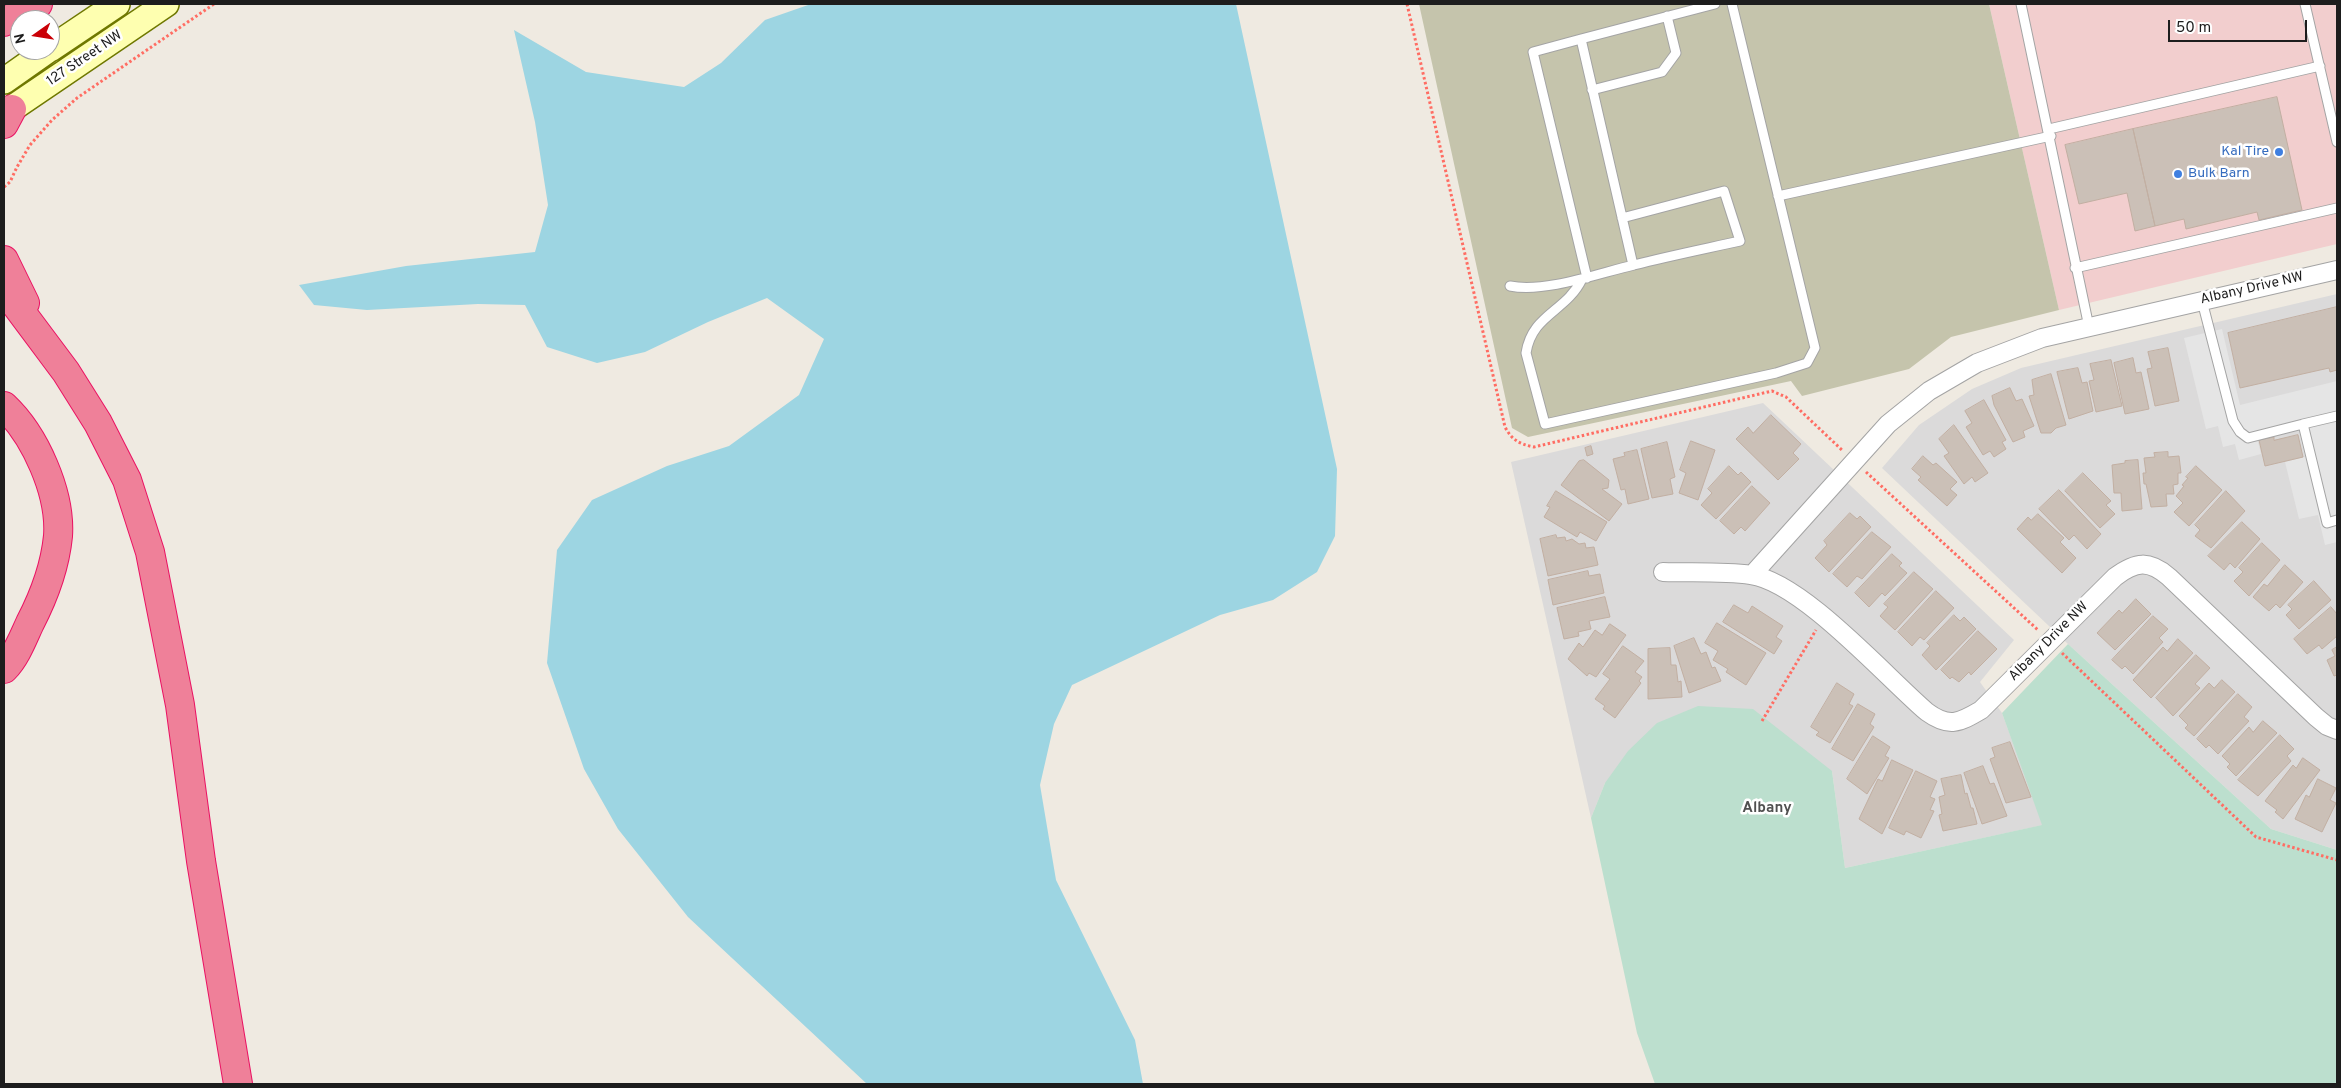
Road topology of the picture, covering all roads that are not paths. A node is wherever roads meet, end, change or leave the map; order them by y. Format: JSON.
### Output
{"nodes":[{"id":1,"x":38,"y":4,"type":"edge"},
{"id":2,"x":117,"y":4,"type":"edge"},
{"id":3,"x":166,"y":4,"type":"edge"},
{"id":4,"x":1715,"y":4,"type":"edge"},
{"id":5,"x":1732,"y":4,"type":"edge"},
{"id":6,"x":2021,"y":4,"type":"edge"},
{"id":7,"x":2305,"y":4,"type":"edge"},
{"id":8,"x":1667,"y":16,"type":"junction"},
{"id":9,"x":4,"y":22,"type":"edge"},
{"id":10,"x":1581,"y":39,"type":"junction"},
{"id":11,"x":60,"y":43,"type":"edge"},
{"id":12,"x":34,"y":60,"type":"edge"},
{"id":13,"x":2320,"y":66,"type":"junction"},
{"id":14,"x":4,"y":81,"type":"edge"},
{"id":15,"x":1592,"y":90,"type":"junction"},
{"id":16,"x":6,"y":116,"type":"edge"},
{"id":17,"x":2050,"y":133,"type":"junction"},
{"id":18,"x":2337,"y":142,"type":"edge"},
{"id":19,"x":1778,"y":196,"type":"junction"},
{"id":20,"x":2337,"y":208,"type":"edge"},
{"id":21,"x":1622,"y":218,"type":"junction"},
{"id":22,"x":4,"y":260,"type":"edge"},
{"id":23,"x":1633,"y":265,"type":"junction"},
{"id":24,"x":2076,"y":268,"type":"junction"},
{"id":25,"x":2337,"y":270,"type":"edge"},
{"id":26,"x":1584,"y":279,"type":"junction"},
{"id":27,"x":1510,"y":286,"type":"dead end"},
{"id":28,"x":4,"y":289,"type":"edge"},
{"id":29,"x":2202,"y":301,"type":"junction"},
{"id":30,"x":2089,"y":327,"type":"junction"},
{"id":31,"x":50,"y":351,"type":"junction"},
{"id":32,"x":4,"y":406,"type":"edge"},
{"id":33,"x":2337,"y":416,"type":"edge"},
{"id":34,"x":2303,"y":424,"type":"junction"},
{"id":35,"x":2337,"y":520,"type":"edge"},
{"id":36,"x":1663,"y":572,"type":"dead end"},
{"id":37,"x":1752,"y":575,"type":"junction"},
{"id":38,"x":4,"y":669,"type":"edge"},
{"id":39,"x":2337,"y":730,"type":"edge"},
{"id":40,"x":238,"y":1084,"type":"edge"}],
"edges":[{"from":1,"to":9,"type":"highway"},
{"from":2,"to":11,"type":"main road","name":"127 Street NW"},
{"from":3,"to":16,"type":"main road","name":"127 Street NW"},
{"from":4,"to":8,"type":"lane"},
{"from":5,"to":19,"type":"lane"},
{"from":6,"to":17,"type":"lane"},
{"from":7,"to":13,"type":"lane"},
{"from":8,"to":10,"type":"lane"},
{"from":8,"to":15,"type":"lane"},
{"from":10,"to":15,"type":"lane"},
{"from":10,"to":26,"type":"lane"},
{"from":12,"to":14,"type":"main road","name":"127 Street NW"},
{"from":13,"to":17,"type":"lane"},
{"from":13,"to":18,"type":"lane"},
{"from":15,"to":21,"type":"lane"},
{"from":17,"to":19,"type":"lane"},
{"from":17,"to":24,"type":"lane"},
{"from":19,"to":26,"type":"lane"},
{"from":20,"to":24,"type":"lane"},
{"from":21,"to":23,"type":"lane"},
{"from":21,"to":23,"type":"lane"},
{"from":22,"to":31,"type":"highway"},
{"from":23,"to":26,"type":"lane"},
{"from":24,"to":30,"type":"lane"},
{"from":25,"to":29,"type":"street","name":"Albany Drive NW"},
{"from":26,"to":27,"type":"lane"},
{"from":28,"to":31,"type":"highway"},
{"from":29,"to":30,"type":"street","name":"Albany Drive NW"},
{"from":29,"to":34,"type":"lane"},
{"from":30,"to":37,"type":"street","name":"Albany Drive NW"},
{"from":31,"to":40,"type":"highway"},
{"from":32,"to":38,"type":"highway"},
{"from":33,"to":34,"type":"lane"},
{"from":34,"to":35,"type":"lane"},
{"from":36,"to":37,"type":"street","name":"Albany Drive NW"},
{"from":37,"to":39,"type":"street","name":"Albany Drive NW"}]}
